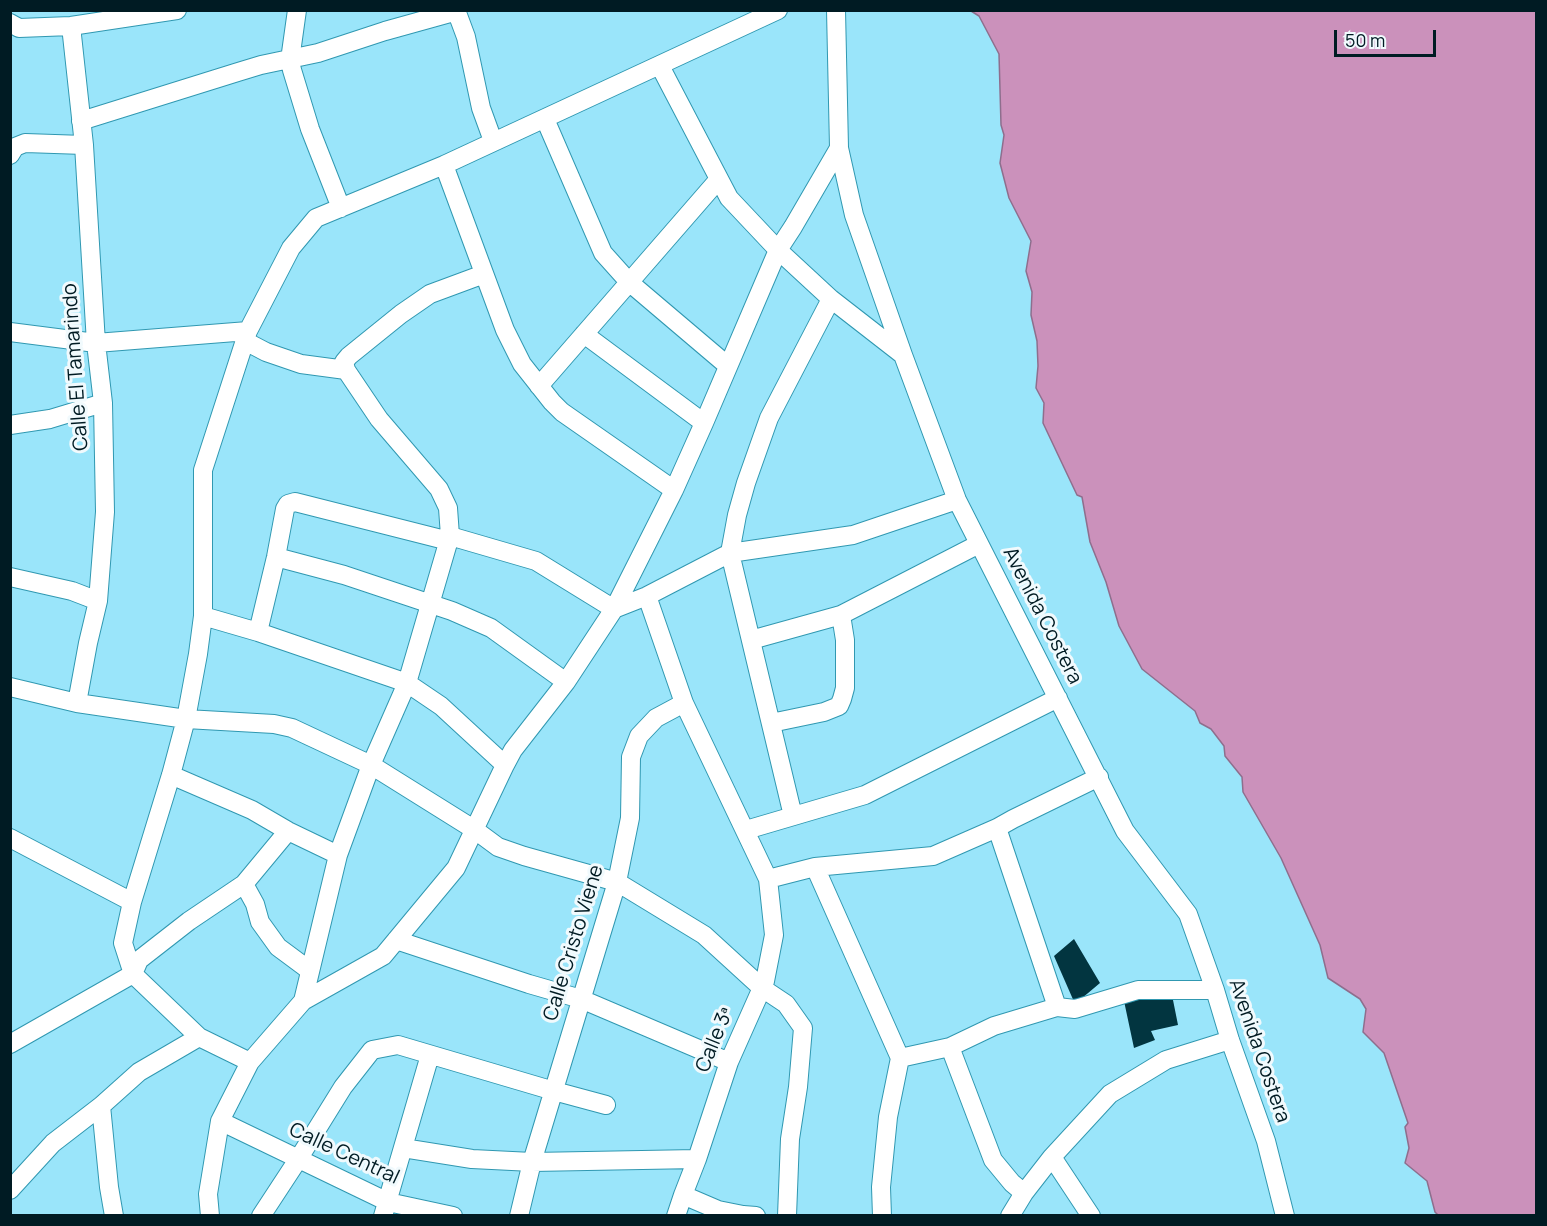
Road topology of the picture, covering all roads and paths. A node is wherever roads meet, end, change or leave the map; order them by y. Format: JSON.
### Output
{"nodes":[{"id":1,"x":177,"y":10,"type":"edge"},
{"id":2,"x":297,"y":10,"type":"edge"},
{"id":3,"x":778,"y":10,"type":"edge"},
{"id":4,"x":836,"y":10,"type":"edge"},
{"id":5,"x":457,"y":11,"type":"edge"},
{"id":6,"x":10,"y":23,"type":"edge"},
{"id":7,"x":71,"y":26,"type":"junction"},
{"id":8,"x":290,"y":60,"type":"junction"},
{"id":9,"x":660,"y":66,"type":"junction"},
{"id":10,"x":545,"y":119,"type":"junction"},
{"id":11,"x":81,"y":121,"type":"junction"},
{"id":12,"x":493,"y":141,"type":"junction"},
{"id":13,"x":84,"y":145,"type":"junction"},
{"id":14,"x":838,"y":148,"type":"junction"},
{"id":15,"x":10,"y":155,"type":"edge"},
{"id":16,"x":444,"y":165,"type":"junction"},
{"id":17,"x":719,"y":179,"type":"junction"},
{"id":18,"x":341,"y":208,"type":"junction"},
{"id":19,"x":778,"y":250,"type":"junction"},
{"id":20,"x":484,"y":274,"type":"junction"},
{"id":21,"x":629,"y":282,"type":"junction"},
{"id":22,"x":831,"y":299,"type":"junction"},
{"id":23,"x":10,"y":332,"type":"edge"},
{"id":24,"x":584,"y":334,"type":"junction"},
{"id":25,"x":247,"y":336,"type":"junction"},
{"id":26,"x":96,"y":343,"type":"junction"},
{"id":27,"x":903,"y":355,"type":"junction"},
{"id":28,"x":728,"y":366,"type":"junction"},
{"id":29,"x":346,"y":370,"type":"junction"},
{"id":30,"x":539,"y":386,"type":"junction"},
{"id":31,"x":104,"y":403,"type":"junction"},
{"id":32,"x":704,"y":423,"type":"junction"},
{"id":33,"x":10,"y":425,"type":"edge"},
{"id":34,"x":674,"y":490,"type":"junction"},
{"id":35,"x":957,"y":501,"type":"junction"},
{"id":36,"x":449,"y":538,"type":"junction"},
{"id":37,"x":979,"y":543,"type":"junction"},
{"id":38,"x":730,"y":553,"type":"junction"},
{"id":39,"x":276,"y":558,"type":"junction"},
{"id":40,"x":10,"y":577,"type":"edge"},
{"id":41,"x":647,"y":596,"type":"junction"},
{"id":42,"x":98,"y":601,"type":"junction"},
{"id":43,"x":430,"y":604,"type":"junction"},
{"id":44,"x":614,"y":609,"type":"junction"},
{"id":45,"x":840,"y":615,"type":"junction"},
{"id":46,"x":203,"y":616,"type":"junction"},
{"id":47,"x":258,"y":632,"type":"junction"},
{"id":48,"x":751,"y":640,"type":"junction"},
{"id":49,"x":566,"y":682,"type":"junction"},
{"id":50,"x":406,"y":683,"type":"junction"},
{"id":51,"x":10,"y":687,"type":"edge"},
{"id":52,"x":1058,"y":698,"type":"junction"},
{"id":53,"x":76,"y":703,"type":"junction"},
{"id":54,"x":684,"y":703,"type":"junction"},
{"id":55,"x":186,"y":719,"type":"junction"},
{"id":56,"x":771,"y":723,"type":"junction"},
{"id":57,"x":371,"y":765,"type":"junction"},
{"id":58,"x":505,"y":765,"type":"junction"},
{"id":59,"x":171,"y":775,"type":"junction"},
{"id":60,"x":1098,"y":777,"type":"junction"},
{"id":61,"x":793,"y":816,"type":"junction"},
{"id":62,"x":997,"y":828,"type":"junction"},
{"id":63,"x":475,"y":830,"type":"junction"},
{"id":64,"x":746,"y":830,"type":"junction"},
{"id":65,"x":288,"y":831,"type":"junction"},
{"id":66,"x":10,"y":838,"type":"edge"},
{"id":67,"x":338,"y":855,"type":"junction"},
{"id":68,"x":815,"y":867,"type":"junction"},
{"id":69,"x":768,"y":879,"type":"junction"},
{"id":70,"x":617,"y":882,"type":"junction"},
{"id":71,"x":244,"y":884,"type":"junction"},
{"id":72,"x":132,"y":902,"type":"junction"},
{"id":73,"x":396,"y":940,"type":"junction"},
{"id":74,"x":309,"y":970,"type":"junction"},
{"id":75,"x":133,"y":974,"type":"junction"},
{"id":76,"x":762,"y":988,"type":"junction"},
{"id":77,"x":1215,"y":990,"type":"junction"},
{"id":78,"x":581,"y":999,"type":"junction"},
{"id":79,"x":303,"y":1001,"type":"junction"},
{"id":80,"x":1057,"y":1007,"type":"junction"},
{"id":81,"x":199,"y":1037,"type":"junction"},
{"id":82,"x":1230,"y":1040,"type":"junction"},
{"id":83,"x":10,"y":1044,"type":"edge"},
{"id":84,"x":950,"y":1047,"type":"junction"},
{"id":85,"x":430,"y":1055,"type":"junction"},
{"id":86,"x":900,"y":1058,"type":"junction"},
{"id":87,"x":250,"y":1062,"type":"junction"},
{"id":88,"x":729,"y":1062,"type":"junction"},
{"id":89,"x":554,"y":1091,"type":"junction"},
{"id":90,"x":606,"y":1105,"type":"dead end"},
{"id":91,"x":101,"y":1106,"type":"junction"},
{"id":92,"x":220,"y":1121,"type":"junction"},
{"id":93,"x":403,"y":1149,"type":"junction"},
{"id":94,"x":1052,"y":1157,"type":"junction"},
{"id":95,"x":299,"y":1158,"type":"junction"},
{"id":96,"x":697,"y":1159,"type":"junction"},
{"id":97,"x":532,"y":1162,"type":"junction"},
{"id":98,"x":10,"y":1190,"type":"edge"},
{"id":99,"x":1024,"y":1193,"type":"junction"},
{"id":100,"x":683,"y":1195,"type":"junction"},
{"id":101,"x":386,"y":1209,"type":"edge"},
{"id":102,"x":114,"y":1215,"type":"edge"},
{"id":103,"x":210,"y":1215,"type":"edge"},
{"id":104,"x":261,"y":1215,"type":"edge"},
{"id":105,"x":453,"y":1215,"type":"edge"},
{"id":106,"x":519,"y":1215,"type":"edge"},
{"id":107,"x":676,"y":1215,"type":"edge"},
{"id":108,"x":743,"y":1215,"type":"edge"},
{"id":109,"x":756,"y":1215,"type":"edge"},
{"id":110,"x":787,"y":1215,"type":"edge"},
{"id":111,"x":882,"y":1215,"type":"edge"},
{"id":112,"x":1010,"y":1215,"type":"edge"},
{"id":113,"x":1091,"y":1215,"type":"edge"},
{"id":114,"x":1285,"y":1215,"type":"edge"}],
"edges":[{"from":1,"to":7,"type":"street"},
{"from":2,"to":8,"type":"street"},
{"from":3,"to":9,"type":"street"},
{"from":4,"to":14,"type":"street","name":"Avenida Costera"},
{"from":5,"to":8,"type":"street"},
{"from":5,"to":12,"type":"street"},
{"from":6,"to":7,"type":"street"},
{"from":7,"to":11,"type":"street","name":"Calle El Tamarindo"},
{"from":8,"to":11,"type":"street"},
{"from":8,"to":18,"type":"street"},
{"from":9,"to":10,"type":"street"},
{"from":9,"to":17,"type":"street"},
{"from":10,"to":12,"type":"street"},
{"from":10,"to":21,"type":"street"},
{"from":11,"to":13,"type":"street","name":"Calle El Tamarindo"},
{"from":12,"to":16,"type":"street"},
{"from":13,"to":15,"type":"street"},
{"from":13,"to":26,"type":"street","name":"Calle El Tamarindo"},
{"from":14,"to":19,"type":"street"},
{"from":14,"to":27,"type":"street","name":"Avenida Costera"},
{"from":16,"to":18,"type":"street"},
{"from":16,"to":20,"type":"street"},
{"from":17,"to":19,"type":"street"},
{"from":17,"to":21,"type":"street"},
{"from":18,"to":25,"type":"street"},
{"from":19,"to":22,"type":"street"},
{"from":19,"to":28,"type":"street"},
{"from":20,"to":29,"type":"street"},
{"from":20,"to":30,"type":"street"},
{"from":21,"to":24,"type":"street"},
{"from":21,"to":28,"type":"street"},
{"from":22,"to":27,"type":"street"},
{"from":22,"to":38,"type":"street"},
{"from":23,"to":26,"type":"street"},
{"from":24,"to":30,"type":"street"},
{"from":24,"to":32,"type":"street"},
{"from":25,"to":26,"type":"street"},
{"from":25,"to":29,"type":"street"},
{"from":25,"to":46,"type":"street"},
{"from":26,"to":31,"type":"street","name":"Calle El Tamarindo"},
{"from":27,"to":35,"type":"street","name":"Avenida Costera"},
{"from":28,"to":32,"type":"street"},
{"from":29,"to":36,"type":"street"},
{"from":30,"to":34,"type":"street"},
{"from":31,"to":33,"type":"street"},
{"from":31,"to":42,"type":"street","name":"Calle El Tamarindo"},
{"from":32,"to":34,"type":"street"},
{"from":34,"to":44,"type":"street"},
{"from":35,"to":37,"type":"street","name":"Avenida Costera"},
{"from":35,"to":38,"type":"street"},
{"from":36,"to":39,"type":"street"},
{"from":36,"to":43,"type":"street"},
{"from":36,"to":44,"type":"street"},
{"from":37,"to":45,"type":"street"},
{"from":37,"to":52,"type":"street","name":"Avenida Costera"},
{"from":38,"to":41,"type":"street"},
{"from":38,"to":48,"type":"street"},
{"from":39,"to":43,"type":"street"},
{"from":39,"to":47,"type":"street"},
{"from":40,"to":42,"type":"street"},
{"from":41,"to":44,"type":"street"},
{"from":41,"to":54,"type":"street","name":"Calle 3ª"},
{"from":42,"to":53,"type":"street","name":"Calle El Tamarindo"},
{"from":43,"to":49,"type":"street"},
{"from":43,"to":50,"type":"street"},
{"from":44,"to":49,"type":"street"},
{"from":45,"to":48,"type":"street"},
{"from":45,"to":56,"type":"street"},
{"from":46,"to":47,"type":"street"},
{"from":46,"to":55,"type":"street"},
{"from":47,"to":50,"type":"street"},
{"from":48,"to":56,"type":"street"},
{"from":49,"to":58,"type":"street"},
{"from":50,"to":57,"type":"street"},
{"from":50,"to":58,"type":"street"},
{"from":51,"to":53,"type":"street"},
{"from":52,"to":60,"type":"street","name":"Avenida Costera"},
{"from":52,"to":61,"type":"street"},
{"from":53,"to":55,"type":"street"},
{"from":54,"to":64,"type":"street","name":"Calle 3ª"},
{"from":54,"to":70,"type":"street","name":"Calle Cristo Viene"},
{"from":55,"to":57,"type":"street"},
{"from":55,"to":59,"type":"street"},
{"from":56,"to":61,"type":"street"},
{"from":57,"to":63,"type":"street"},
{"from":57,"to":67,"type":"street"},
{"from":58,"to":63,"type":"street"},
{"from":59,"to":65,"type":"street"},
{"from":59,"to":72,"type":"street"},
{"from":60,"to":62,"type":"street"},
{"from":60,"to":77,"type":"street","name":"Avenida Costera"},
{"from":61,"to":64,"type":"street"},
{"from":62,"to":68,"type":"street"},
{"from":62,"to":80,"type":"street"},
{"from":63,"to":70,"type":"street"},
{"from":63,"to":73,"type":"street"},
{"from":64,"to":69,"type":"street","name":"Calle 3ª"},
{"from":65,"to":67,"type":"street"},
{"from":65,"to":71,"type":"street"},
{"from":66,"to":72,"type":"street"},
{"from":67,"to":74,"type":"street"},
{"from":68,"to":69,"type":"street"},
{"from":68,"to":86,"type":"street"},
{"from":69,"to":76,"type":"street","name":"Calle 3ª"},
{"from":70,"to":76,"type":"street"},
{"from":70,"to":78,"type":"street","name":"Calle Cristo Viene"},
{"from":71,"to":74,"type":"street"},
{"from":71,"to":75,"type":"street"},
{"from":72,"to":75,"type":"street"},
{"from":73,"to":78,"type":"street"},
{"from":73,"to":79,"type":"street"},
{"from":74,"to":79,"type":"street"},
{"from":75,"to":81,"type":"street"},
{"from":75,"to":83,"type":"street"},
{"from":76,"to":88,"type":"street","name":"Calle 3ª"},
{"from":76,"to":110,"type":"street"},
{"from":77,"to":80,"type":"street"},
{"from":77,"to":82,"type":"street","name":"Avenida Costera"},
{"from":78,"to":88,"type":"street"},
{"from":78,"to":89,"type":"street","name":"Calle Cristo Viene"},
{"from":79,"to":87,"type":"street"},
{"from":80,"to":84,"type":"street"},
{"from":81,"to":87,"type":"street"},
{"from":81,"to":91,"type":"street"},
{"from":82,"to":94,"type":"street"},
{"from":82,"to":114,"type":"street","name":"Avenida Costera"},
{"from":84,"to":86,"type":"street"},
{"from":84,"to":99,"type":"street"},
{"from":85,"to":89,"type":"street"},
{"from":85,"to":93,"type":"street"},
{"from":85,"to":95,"type":"street"},
{"from":86,"to":111,"type":"street"},
{"from":87,"to":92,"type":"street"},
{"from":88,"to":96,"type":"street","name":"Calle 3ª"},
{"from":89,"to":90,"type":"street"},
{"from":89,"to":97,"type":"street","name":"Calle Cristo Viene"},
{"from":91,"to":98,"type":"street"},
{"from":91,"to":102,"type":"street"},
{"from":92,"to":95,"type":"street","name":"Calle Central"},
{"from":92,"to":103,"type":"street"},
{"from":93,"to":97,"type":"street"},
{"from":93,"to":101,"type":"street"},
{"from":94,"to":99,"type":"street"},
{"from":94,"to":113,"type":"street"},
{"from":95,"to":101,"type":"street","name":"Calle Central"},
{"from":95,"to":104,"type":"street"},
{"from":96,"to":97,"type":"street"},
{"from":96,"to":100,"type":"street","name":"Calle 3ª"},
{"from":97,"to":106,"type":"street","name":"Calle Cristo Viene"},
{"from":99,"to":112,"type":"street"},
{"from":100,"to":107,"type":"street","name":"Calle 3ª"},
{"from":100,"to":108,"type":"street"},
{"from":101,"to":105,"type":"street","name":"Calle Central"},
{"from":108,"to":109,"type":"street"}]}
